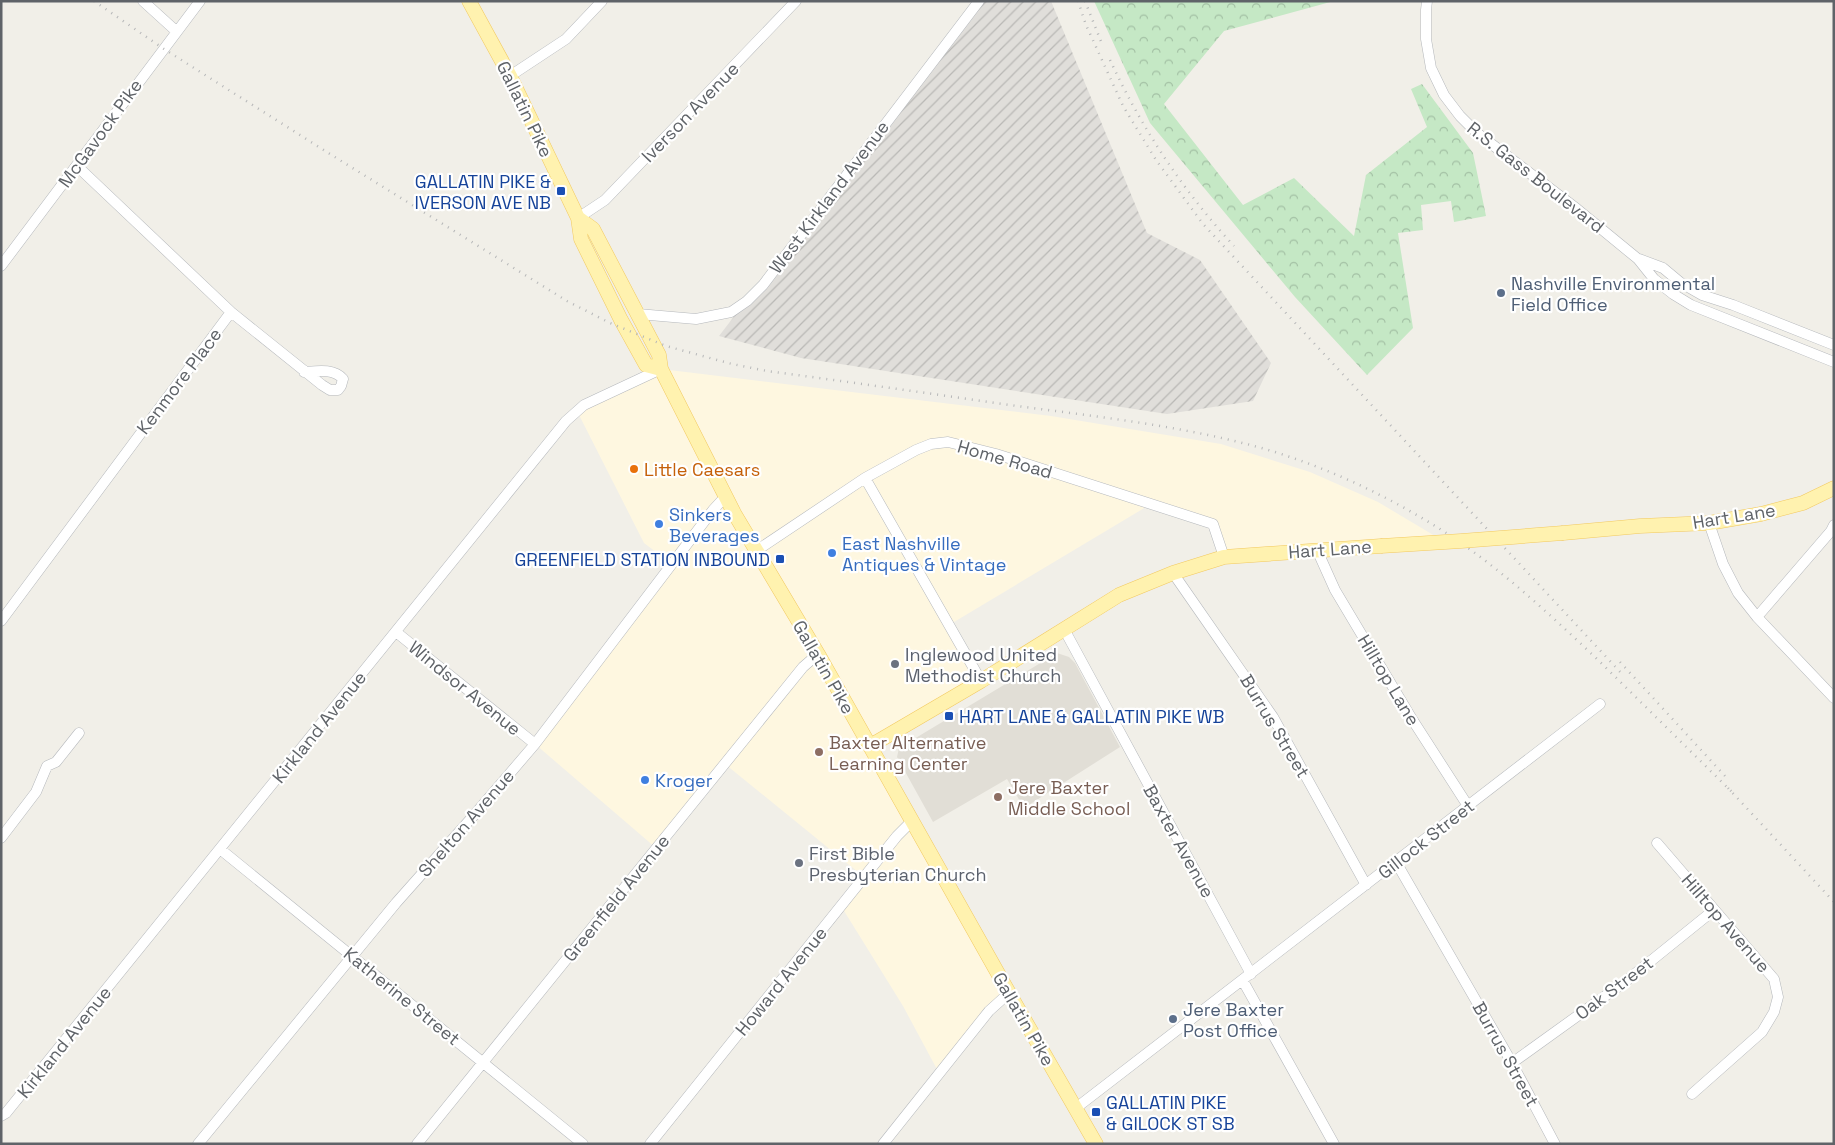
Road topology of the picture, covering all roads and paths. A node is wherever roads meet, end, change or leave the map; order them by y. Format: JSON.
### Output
{"nodes":[{"id":1,"x":143,"y":1,"type":"edge"},
{"id":2,"x":200,"y":1,"type":"edge"},
{"id":3,"x":469,"y":1,"type":"edge"},
{"id":4,"x":602,"y":1,"type":"edge"},
{"id":5,"x":796,"y":1,"type":"edge"},
{"id":6,"x":979,"y":1,"type":"edge"},
{"id":7,"x":1427,"y":1,"type":"edge"},
{"id":8,"x":176,"y":31,"type":"junction"},
{"id":9,"x":510,"y":76,"type":"junction"},
{"id":10,"x":77,"y":166,"type":"junction"},
{"id":11,"x":578,"y":218,"type":"junction"},
{"id":12,"x":1638,"y":259,"type":"junction"},
{"id":13,"x":1,"y":266,"type":"edge"},
{"id":14,"x":230,"y":312,"type":"junction"},
{"id":15,"x":638,"y":314,"type":"junction"},
{"id":16,"x":1834,"y":345,"type":"edge"},
{"id":17,"x":1834,"y":362,"type":"edge"},
{"id":18,"x":661,"y":369,"type":"junction"},
{"id":19,"x":304,"y":372,"type":"dead end"},
{"id":20,"x":865,"y":478,"type":"junction"},
{"id":21,"x":1834,"y":488,"type":"edge"},
{"id":22,"x":726,"y":497,"type":"junction"},
{"id":23,"x":1709,"y":523,"type":"junction"},
{"id":24,"x":1834,"y":525,"type":"edge"},
{"id":25,"x":1317,"y":550,"type":"junction"},
{"id":26,"x":756,"y":551,"type":"junction"},
{"id":27,"x":1224,"y":557,"type":"junction"},
{"id":28,"x":1174,"y":573,"type":"junction"},
{"id":29,"x":1757,"y":617,"type":"junction"},
{"id":30,"x":1,"y":621,"type":"edge"},
{"id":31,"x":1064,"y":629,"type":"junction"},
{"id":32,"x":396,"y":632,"type":"junction"},
{"id":33,"x":818,"y":654,"type":"junction"},
{"id":34,"x":981,"y":681,"type":"junction"},
{"id":35,"x":1834,"y":698,"type":"edge"},
{"id":36,"x":1600,"y":704,"type":"dead end"},
{"id":37,"x":79,"y":733,"type":"dead end"},
{"id":38,"x":535,"y":744,"type":"junction"},
{"id":39,"x":870,"y":746,"type":"junction"},
{"id":40,"x":1468,"y":806,"type":"junction"},
{"id":41,"x":913,"y":820,"type":"junction"},
{"id":42,"x":1,"y":838,"type":"edge"},
{"id":43,"x":1658,"y":843,"type":"dead end"},
{"id":44,"x":220,"y":849,"type":"junction"},
{"id":45,"x":1396,"y":862,"type":"junction"},
{"id":46,"x":1366,"y":885,"type":"junction"},
{"id":47,"x":1714,"y":910,"type":"junction"},
{"id":48,"x":352,"y":955,"type":"junction"},
{"id":49,"x":1251,"y":974,"type":"junction"},
{"id":50,"x":1243,"y":981,"type":"junction"},
{"id":51,"x":1009,"y":993,"type":"junction"},
{"id":52,"x":483,"y":1062,"type":"junction"},
{"id":53,"x":1512,"y":1062,"type":"junction"},
{"id":54,"x":1692,"y":1094,"type":"dead end"},
{"id":55,"x":1076,"y":1108,"type":"junction"},
{"id":56,"x":1,"y":1116,"type":"edge"},
{"id":57,"x":198,"y":1144,"type":"edge"},
{"id":58,"x":417,"y":1144,"type":"edge"},
{"id":59,"x":583,"y":1144,"type":"edge"},
{"id":60,"x":650,"y":1144,"type":"edge"},
{"id":61,"x":883,"y":1144,"type":"edge"},
{"id":62,"x":1096,"y":1144,"type":"edge"},
{"id":63,"x":1334,"y":1144,"type":"edge"},
{"id":64,"x":1555,"y":1144,"type":"edge"}],
"edges":[{"from":1,"to":8,"type":"street"},
{"from":2,"to":8,"type":"street","name":"McGavock Pike"},
{"from":3,"to":9,"type":"main road","name":"Gallatin Pike"},
{"from":4,"to":9,"type":"street"},
{"from":5,"to":11,"type":"street","name":"Iverson Avenue"},
{"from":6,"to":15,"type":"street","name":"West Kirkland Avenue"},
{"from":7,"to":12,"type":"street","name":"R.S. Gass Boulevard"},
{"from":8,"to":10,"type":"street","name":"McGavock Pike"},
{"from":9,"to":11,"type":"main road","name":"Gallatin Pike"},
{"from":10,"to":13,"type":"street","name":"McGavock Pike"},
{"from":10,"to":14,"type":"street","name":"Kenmore Place"},
{"from":11,"to":15,"type":"main road","name":"Gallatin Pike"},
{"from":11,"to":18,"type":"main road","name":"Gallatin Pike"},
{"from":12,"to":16,"type":"street","name":"R.S. Gass Boulevard"},
{"from":12,"to":17,"type":"street","name":"R.S. Gass Boulevard"},
{"from":14,"to":19,"type":"street"},
{"from":14,"to":30,"type":"street","name":"Kenmore Place"},
{"from":15,"to":18,"type":"main road","name":"Gallatin Pike"},
{"from":18,"to":22,"type":"main road","name":"Gallatin Pike"},
{"from":18,"to":32,"type":"street","name":"Kirkland Avenue"},
{"from":20,"to":26,"type":"street","name":"Home Road"},
{"from":20,"to":27,"type":"street","name":"Home Road"},
{"from":20,"to":34,"type":"street"},
{"from":21,"to":23,"type":"main road","name":"Hart Lane"},
{"from":22,"to":26,"type":"main road","name":"Gallatin Pike"},
{"from":22,"to":38,"type":"street","name":"Shelton Avenue"},
{"from":23,"to":25,"type":"main road","name":"Hart Lane","bridge":true},
{"from":23,"to":29,"type":"street"},
{"from":24,"to":29,"type":"street"},
{"from":25,"to":27,"type":"main road","name":"Hart Lane"},
{"from":25,"to":40,"type":"street","name":"Hilltop Lane"},
{"from":26,"to":33,"type":"main road","name":"Gallatin Pike"},
{"from":27,"to":28,"type":"main road","name":"Hart Lane"},
{"from":28,"to":31,"type":"main road","name":"Hart Lane"},
{"from":28,"to":46,"type":"street","name":"Burrus Street"},
{"from":29,"to":35,"type":"street"},
{"from":31,"to":34,"type":"main road","name":"Hart Lane"},
{"from":31,"to":49,"type":"street","name":"Baxter Avenue"},
{"from":32,"to":38,"type":"street","name":"Windsor Avenue"},
{"from":32,"to":44,"type":"street","name":"Kirkland Avenue"},
{"from":33,"to":39,"type":"main road","name":"Gallatin Pike"},
{"from":33,"to":52,"type":"street","name":"Greenfield Avenue"},
{"from":34,"to":39,"type":"main road","name":"Hart Lane"},
{"from":36,"to":40,"type":"street","name":"Gillock Street"},
{"from":37,"to":42,"type":"street"},
{"from":38,"to":48,"type":"street","name":"Shelton Avenue"},
{"from":39,"to":41,"type":"main road","name":"Gallatin Pike"},
{"from":40,"to":45,"type":"street","name":"Gillock Street"},
{"from":41,"to":51,"type":"main road","name":"Gallatin Pike"},
{"from":41,"to":60,"type":"street","name":"Howard Avenue"},
{"from":43,"to":47,"type":"street","name":"Hilltop Avenue"},
{"from":44,"to":48,"type":"street","name":"Katherine Street"},
{"from":44,"to":56,"type":"street","name":"Kirkland Avenue"},
{"from":45,"to":46,"type":"street","name":"Gillock Street"},
{"from":45,"to":53,"type":"street","name":"Burrus Street"},
{"from":46,"to":49,"type":"street","name":"Gillock Street"},
{"from":47,"to":53,"type":"street","name":"Oak Street"},
{"from":47,"to":54,"type":"street","name":"Hilltop Avenue"},
{"from":48,"to":52,"type":"street","name":"Katherine Street"},
{"from":48,"to":57,"type":"street","name":"Shelton Avenue"},
{"from":49,"to":50,"type":"street","name":"Gillock Street"},
{"from":50,"to":55,"type":"street"},
{"from":50,"to":63,"type":"street"},
{"from":51,"to":55,"type":"main road","name":"Gallatin Pike"},
{"from":51,"to":61,"type":"street"},
{"from":52,"to":58,"type":"street","name":"Greenfield Avenue"},
{"from":52,"to":59,"type":"street","name":"Katherine Street"},
{"from":53,"to":64,"type":"street","name":"Burrus Street"},
{"from":55,"to":62,"type":"main road","name":"Gallatin Pike"}]}
